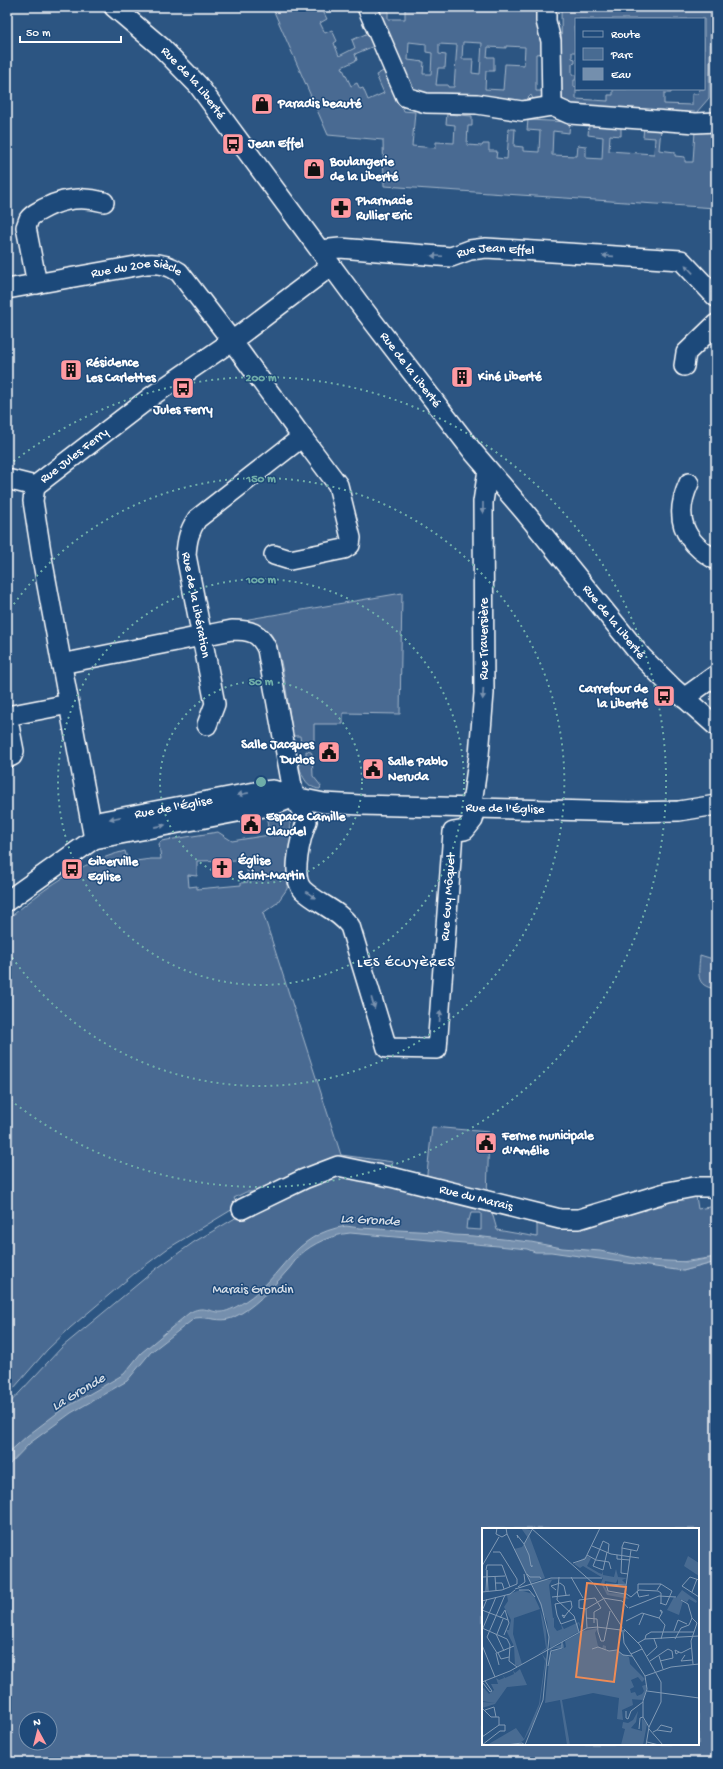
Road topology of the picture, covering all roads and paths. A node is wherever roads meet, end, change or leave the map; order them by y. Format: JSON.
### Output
{"nodes":[{"id":1,"x":114,"y":7,"type":"edge"},
{"id":2,"x":367,"y":7,"type":"edge"},
{"id":3,"x":546,"y":7,"type":"edge"},
{"id":4,"x":552,"y":106,"type":"junction"},
{"id":5,"x":716,"y":122,"type":"edge"},
{"id":6,"x":104,"y":202,"type":"dead end"},
{"id":7,"x":320,"y":250,"type":"junction"},
{"id":8,"x":331,"y":266,"type":"junction"},
{"id":9,"x":36,"y":284,"type":"junction"},
{"id":10,"x":7,"y":289,"type":"edge"},
{"id":11,"x":716,"y":297,"type":"edge"},
{"id":12,"x":716,"y":324,"type":"edge"},
{"id":13,"x":232,"y":341,"type":"junction"},
{"id":14,"x":684,"y":366,"type":"dead end"},
{"id":15,"x":302,"y":437,"type":"junction"},
{"id":16,"x":488,"y":470,"type":"junction"},
{"id":17,"x":7,"y":479,"type":"edge"},
{"id":18,"x":689,"y":483,"type":"dead end"},
{"id":19,"x":35,"y":486,"type":"junction"},
{"id":20,"x":274,"y":555,"type":"dead end"},
{"id":21,"x":716,"y":560,"type":"edge"},
{"id":22,"x":202,"y":636,"type":"junction"},
{"id":23,"x":61,"y":664,"type":"junction"},
{"id":24,"x":716,"y":675,"type":"edge"},
{"id":25,"x":684,"y":698,"type":"junction"},
{"id":26,"x":69,"y":704,"type":"junction"},
{"id":27,"x":7,"y":716,"type":"edge"},
{"id":28,"x":207,"y":725,"type":"dead end"},
{"id":29,"x":716,"y":726,"type":"edge"},
{"id":30,"x":7,"y":758,"type":"edge"},
{"id":31,"x":294,"y":797,"type":"junction"},
{"id":32,"x":716,"y":805,"type":"edge"},
{"id":33,"x":473,"y":808,"type":"junction"},
{"id":34,"x":93,"y":831,"type":"junction"},
{"id":35,"x":7,"y":901,"type":"edge"},
{"id":36,"x":716,"y":1189,"type":"edge"},
{"id":37,"x":242,"y":1209,"type":"dead end"}],
"edges":[{"from":1,"to":7,"type":"street","name":"Rue de la Liberté"},
{"from":2,"to":4,"type":"street"},
{"from":3,"to":4,"type":"street"},
{"from":4,"to":5,"type":"street"},
{"from":6,"to":9,"type":"street"},
{"from":7,"to":8,"type":"street","name":"Rue de la Liberté"},
{"from":11,"to":7,"type":"street","name":"Rue Jean Effel","one_way":true},
{"from":8,"to":13,"type":"street","name":"Rue Jules Ferry"},
{"from":8,"to":16,"type":"street","name":"Rue de la Liberté"},
{"from":9,"to":10,"type":"street","name":"Rue du 20e Siècle"},
{"from":9,"to":13,"type":"street","name":"Rue du 20e Siècle"},
{"from":12,"to":14,"type":"street"},
{"from":13,"to":15,"type":"street"},
{"from":13,"to":19,"type":"street","name":"Rue Jules Ferry"},
{"from":15,"to":20,"type":"street"},
{"from":15,"to":22,"type":"street","name":"Rue de la Libération"},
{"from":16,"to":25,"type":"street","name":"Rue de la Liberté"},
{"from":16,"to":33,"type":"street","name":"Rue Traversière","one_way":true},
{"from":17,"to":19,"type":"street"},
{"from":18,"to":21,"type":"street"},
{"from":19,"to":23,"type":"street","name":"Rue Jules Ferry"},
{"from":22,"to":23,"type":"street"},
{"from":22,"to":28,"type":"street","name":"Rue de la Libération"},
{"from":22,"to":31,"type":"street"},
{"from":23,"to":26,"type":"street","name":"Rue Jules Ferry"},
{"from":24,"to":25,"type":"street"},
{"from":25,"to":29,"type":"street","name":"Rue de la Liberté"},
{"from":26,"to":27,"type":"street"},
{"from":26,"to":34,"type":"street","name":"Rue Jules Ferry"},
{"from":27,"to":30,"type":"street"},
{"from":31,"to":33,"type":"street","name":"Rue de l'Église"},
{"from":31,"to":33,"type":"street","name":"Rue Guy Môquet","one_way":true},
{"from":31,"to":34,"type":"street","name":"Rue de l'Église"},
{"from":32,"to":33,"type":"street","name":"Rue de l'Église"},
{"from":34,"to":35,"type":"street","name":"Rue de l'Église"},
{"from":36,"to":37,"type":"street","name":"Rue du Marais"}]}
